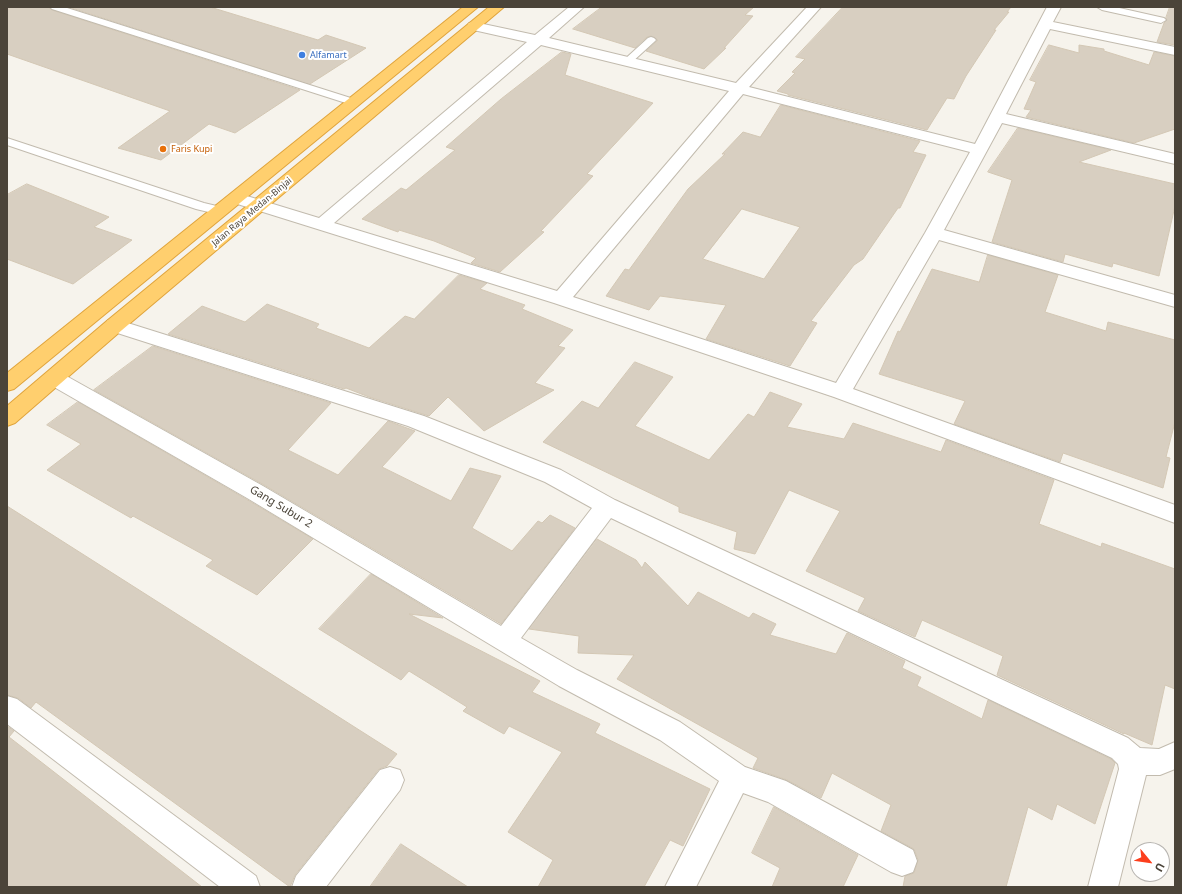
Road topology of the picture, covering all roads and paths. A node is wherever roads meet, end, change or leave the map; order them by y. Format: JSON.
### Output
{"nodes":[{"id":1,"x":55,"y":7,"type":"edge"},
{"id":2,"x":471,"y":7,"type":"edge"},
{"id":3,"x":497,"y":7,"type":"edge"},
{"id":4,"x":577,"y":7,"type":"edge"},
{"id":5,"x":814,"y":7,"type":"edge"},
{"id":6,"x":1054,"y":7,"type":"edge"},
{"id":7,"x":1102,"y":7,"type":"edge"},
{"id":8,"x":1161,"y":20,"type":"dead end"},
{"id":9,"x":1045,"y":24,"type":"junction"},
{"id":10,"x":474,"y":26,"type":"junction"},
{"id":11,"x":539,"y":40,"type":"junction"},
{"id":12,"x":651,"y":40,"type":"dead end"},
{"id":13,"x":1175,"y":50,"type":"edge"},
{"id":14,"x":628,"y":62,"type":"junction"},
{"id":15,"x":739,"y":89,"type":"junction"},
{"id":16,"x":353,"y":102,"type":"junction"},
{"id":17,"x":998,"y":117,"type":"junction"},
{"id":18,"x":7,"y":141,"type":"edge"},
{"id":19,"x":980,"y":150,"type":"junction"},
{"id":20,"x":1175,"y":159,"type":"edge"},
{"id":21,"x":237,"y":198,"type":"junction"},
{"id":22,"x":260,"y":205,"type":"junction"},
{"id":23,"x":221,"y":211,"type":"junction"},
{"id":24,"x":321,"y":225,"type":"junction"},
{"id":25,"x":934,"y":233,"type":"junction"},
{"id":26,"x":561,"y":299,"type":"junction"},
{"id":27,"x":1175,"y":301,"type":"edge"},
{"id":28,"x":115,"y":325,"type":"junction"},
{"id":29,"x":54,"y":378,"type":"junction"},
{"id":30,"x":7,"y":384,"type":"edge"},
{"id":31,"x":841,"y":392,"type":"junction"},
{"id":32,"x":7,"y":418,"type":"edge"},
{"id":33,"x":606,"y":506,"type":"junction"},
{"id":34,"x":1175,"y":514,"type":"edge"},
{"id":35,"x":504,"y":641,"type":"junction"},
{"id":36,"x":7,"y":708,"type":"edge"},
{"id":37,"x":1175,"y":755,"type":"edge"},
{"id":38,"x":1132,"y":760,"type":"junction"},
{"id":39,"x":736,"y":777,"type":"junction"},
{"id":40,"x":390,"y":780,"type":"dead end"},
{"id":41,"x":902,"y":861,"type":"dead end"},
{"id":42,"x":245,"y":887,"type":"edge"},
{"id":43,"x":307,"y":887,"type":"edge"},
{"id":44,"x":680,"y":887,"type":"edge"},
{"id":45,"x":1103,"y":887,"type":"edge"}],
"edges":[{"from":1,"to":16,"type":"lane"},
{"from":2,"to":16,"type":"highway","name":"Jalan Raya Medan-Binjai"},
{"from":3,"to":10,"type":"highway","name":"Jalan Raya Medan-Binjai"},
{"from":4,"to":11,"type":"street"},
{"from":5,"to":15,"type":"street"},
{"from":6,"to":9,"type":"street"},
{"from":7,"to":8,"type":"lane"},
{"from":9,"to":13,"type":"street"},
{"from":9,"to":17,"type":"street"},
{"from":10,"to":11,"type":"street"},
{"from":10,"to":22,"type":"highway","name":"Jalan Raya Medan-Binjai"},
{"from":11,"to":14,"type":"street"},
{"from":11,"to":24,"type":"street"},
{"from":12,"to":14,"type":"lane"},
{"from":14,"to":15,"type":"street"},
{"from":15,"to":19,"type":"street"},
{"from":15,"to":26,"type":"street"},
{"from":16,"to":21,"type":"highway","name":"Jalan Raya Medan-Binjai"},
{"from":17,"to":19,"type":"street"},
{"from":17,"to":20,"type":"street"},
{"from":18,"to":23,"type":"lane"},
{"from":19,"to":25,"type":"street"},
{"from":21,"to":22,"type":"street"},
{"from":21,"to":23,"type":"highway","name":"Jalan Raya Medan-Binjai"},
{"from":22,"to":24,"type":"street"},
{"from":22,"to":28,"type":"highway","name":"Jalan Raya Medan-Binjai"},
{"from":23,"to":30,"type":"highway","name":"Jalan Raya Medan-Binjai"},
{"from":24,"to":26,"type":"street"},
{"from":25,"to":27,"type":"street"},
{"from":25,"to":31,"type":"street"},
{"from":26,"to":31,"type":"street"},
{"from":28,"to":29,"type":"highway","name":"Jalan Raya Medan-Binjai"},
{"from":28,"to":33,"type":"street"},
{"from":29,"to":32,"type":"highway","name":"Jalan Raya Medan-Binjai"},
{"from":29,"to":35,"type":"street","name":"Gang Subur 2"},
{"from":31,"to":34,"type":"street"},
{"from":33,"to":35,"type":"street"},
{"from":33,"to":38,"type":"street"},
{"from":35,"to":39,"type":"street","name":"Gang Subur 2"},
{"from":36,"to":42,"type":"street"},
{"from":37,"to":38,"type":"street"},
{"from":38,"to":45,"type":"street"},
{"from":39,"to":41,"type":"street","name":"Gang Subur 2"},
{"from":39,"to":44,"type":"street"},
{"from":40,"to":43,"type":"street"}]}
